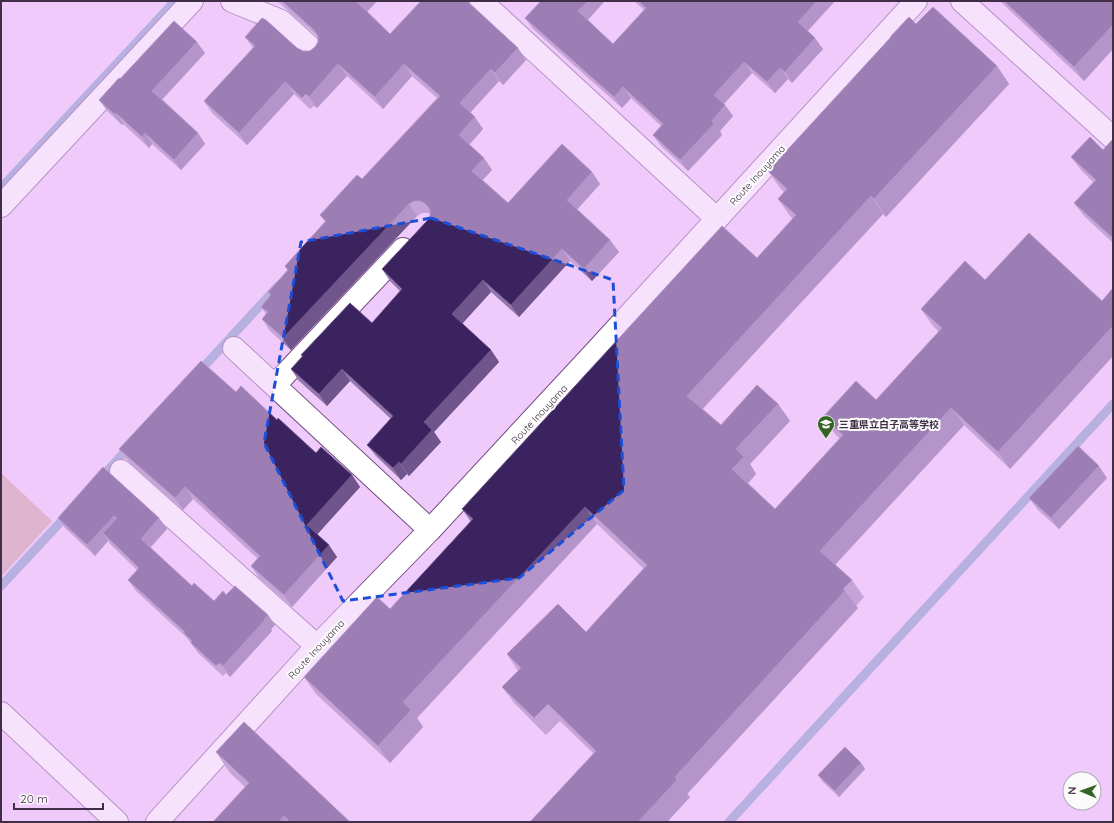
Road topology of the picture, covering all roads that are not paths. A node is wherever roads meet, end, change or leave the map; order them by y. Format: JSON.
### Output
{"nodes":[{"id":1,"x":192,"y":1,"type":"edge"},
{"id":2,"x":232,"y":1,"type":"edge"},
{"id":3,"x":481,"y":1,"type":"edge"},
{"id":4,"x":916,"y":1,"type":"edge"},
{"id":5,"x":962,"y":1,"type":"edge"},
{"id":6,"x":314,"y":52,"type":"edge"},
{"id":7,"x":1113,"y":138,"type":"edge"},
{"id":8,"x":1,"y":206,"type":"edge"},
{"id":9,"x":717,"y":219,"type":"junction"},
{"id":10,"x":415,"y":237,"type":"edge"},
{"id":11,"x":234,"y":348,"type":"dead end"},
{"id":12,"x":274,"y":385,"type":"junction"},
{"id":13,"x":121,"y":471,"type":"dead end"},
{"id":14,"x":430,"y":530,"type":"junction"},
{"id":15,"x":317,"y":646,"type":"junction"},
{"id":16,"x":1,"y":713,"type":"edge"},
{"id":17,"x":117,"y":822,"type":"edge"},
{"id":18,"x":157,"y":822,"type":"edge"}],
"edges":[{"from":1,"to":8,"type":"main road"},
{"from":2,"to":6,"type":"main road"},
{"from":3,"to":9,"type":"main road"},
{"from":4,"to":9,"type":"main road","name":"Route Inouyama"},
{"from":5,"to":7,"type":"main road"},
{"from":9,"to":14,"type":"main road","name":"Route Inouyama"},
{"from":10,"to":12,"type":"main road"},
{"from":11,"to":12,"type":"main road"},
{"from":12,"to":14,"type":"main road"},
{"from":13,"to":15,"type":"main road"},
{"from":14,"to":15,"type":"main road","name":"Route Inouyama"},
{"from":15,"to":18,"type":"main road","name":"Route Inouyama"},
{"from":16,"to":17,"type":"main road"}]}
